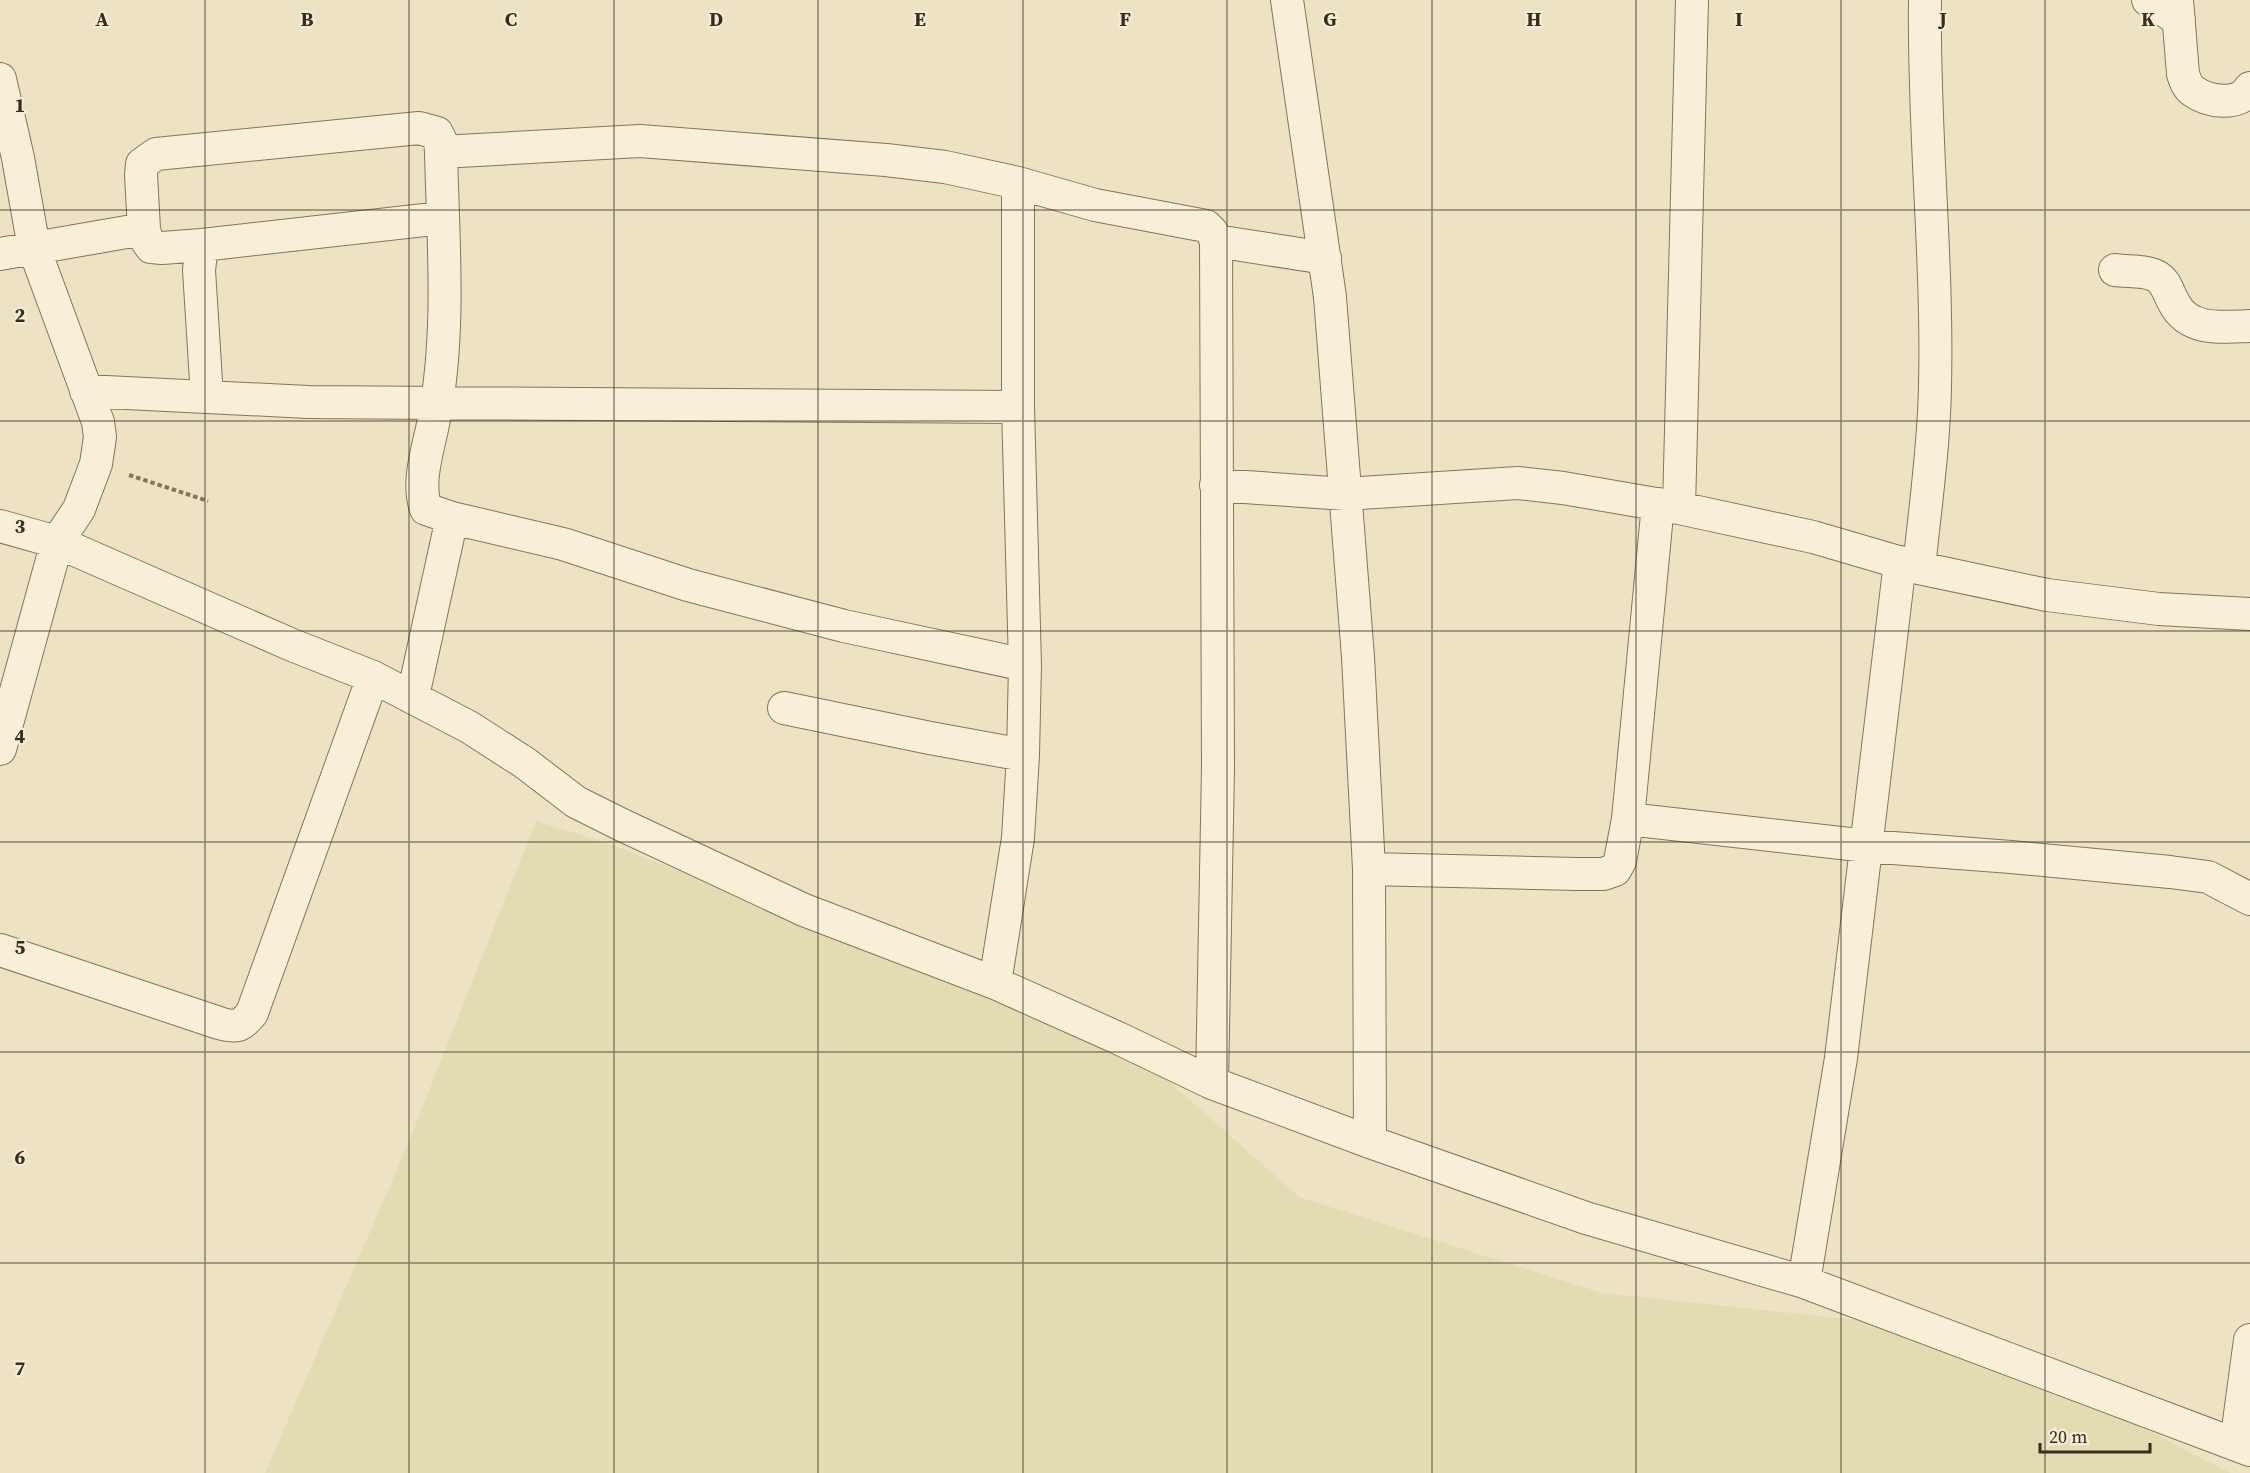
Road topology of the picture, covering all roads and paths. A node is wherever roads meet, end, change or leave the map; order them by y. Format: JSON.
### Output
{"nodes":[{"id":1,"x":1287,"y":0,"type":"edge"},
{"id":2,"x":1692,"y":0,"type":"edge"},
{"id":3,"x":1925,"y":0,"type":"edge"},
{"id":4,"x":2148,"y":0,"type":"edge"},
{"id":5,"x":2178,"y":10,"type":"edge"},
{"id":6,"x":0,"y":79,"type":"edge"},
{"id":7,"x":2250,"y":88,"type":"edge"},
{"id":8,"x":441,"y":152,"type":"junction"},
{"id":9,"x":1018,"y":183,"type":"junction"},
{"id":10,"x":442,"y":218,"type":"junction"},
{"id":11,"x":144,"y":229,"type":"junction"},
{"id":12,"x":1216,"y":241,"type":"junction"},
{"id":13,"x":202,"y":245,"type":"junction"},
{"id":14,"x":34,"y":248,"type":"junction"},
{"id":15,"x":0,"y":254,"type":"edge"},
{"id":16,"x":1325,"y":258,"type":"junction"},
{"id":17,"x":2115,"y":270,"type":"dead end"},
{"id":18,"x":2250,"y":326,"type":"edge"},
{"id":19,"x":86,"y":392,"type":"junction"},
{"id":20,"x":207,"y":397,"type":"junction"},
{"id":21,"x":438,"y":402,"type":"junction"},
{"id":22,"x":1018,"y":407,"type":"junction"},
{"id":23,"x":96,"y":464,"type":"junction"},
{"id":24,"x":1216,"y":485,"type":"junction"},
{"id":25,"x":1345,"y":494,"type":"junction"},
{"id":26,"x":208,"y":501,"type":"dead end"},
{"id":27,"x":1668,"y":506,"type":"junction"},
{"id":28,"x":452,"y":518,"type":"junction"},
{"id":29,"x":0,"y":526,"type":"edge"},
{"id":30,"x":57,"y":542,"type":"junction"},
{"id":31,"x":1909,"y":565,"type":"junction"},
{"id":32,"x":2250,"y":614,"type":"edge"},
{"id":33,"x":1025,"y":665,"type":"junction"},
{"id":34,"x":373,"y":677,"type":"junction"},
{"id":35,"x":413,"y":696,"type":"junction"},
{"id":36,"x":784,"y":708,"type":"dead end"},
{"id":37,"x":0,"y":749,"type":"edge"},
{"id":38,"x":1023,"y":755,"type":"junction"},
{"id":39,"x":1628,"y":819,"type":"junction"},
{"id":40,"x":1867,"y":846,"type":"junction"},
{"id":41,"x":1369,"y":869,"type":"junction"},
{"id":42,"x":2250,"y":899,"type":"edge"},
{"id":43,"x":0,"y":950,"type":"edge"},
{"id":44,"x":995,"y":983,"type":"junction"},
{"id":45,"x":1212,"y":1083,"type":"junction"},
{"id":46,"x":1370,"y":1142,"type":"junction"},
{"id":47,"x":1804,"y":1282,"type":"junction"},
{"id":48,"x":2250,"y":1340,"type":"edge"},
{"id":49,"x":2243,"y":1447,"type":"edge"}],
"edges":[{"from":1,"to":16,"type":"street"},
{"from":2,"to":27,"type":"street"},
{"from":3,"to":31,"type":"street"},
{"from":4,"to":5,"type":"street"},
{"from":5,"to":7,"type":"street"},
{"from":6,"to":14,"type":"street"},
{"from":8,"to":9,"type":"street"},
{"from":8,"to":10,"type":"street"},
{"from":8,"to":11,"type":"street"},
{"from":9,"to":12,"type":"street"},
{"from":9,"to":22,"type":"street"},
{"from":10,"to":13,"type":"street"},
{"from":10,"to":21,"type":"street"},
{"from":11,"to":13,"type":"street"},
{"from":11,"to":14,"type":"street"},
{"from":12,"to":16,"type":"street"},
{"from":12,"to":24,"type":"street"},
{"from":13,"to":20,"type":"street"},
{"from":14,"to":15,"type":"street"},
{"from":14,"to":19,"type":"street"},
{"from":16,"to":25,"type":"street"},
{"from":17,"to":18,"type":"street"},
{"from":19,"to":20,"type":"street"},
{"from":19,"to":23,"type":"street"},
{"from":20,"to":21,"type":"street"},
{"from":21,"to":22,"type":"street"},
{"from":21,"to":28,"type":"street"},
{"from":22,"to":33,"type":"street"},
{"from":23,"to":26,"type":"path"},
{"from":23,"to":30,"type":"street"},
{"from":24,"to":25,"type":"street"},
{"from":24,"to":45,"type":"street"},
{"from":25,"to":27,"type":"street"},
{"from":25,"to":41,"type":"street"},
{"from":27,"to":31,"type":"street"},
{"from":27,"to":39,"type":"street"},
{"from":28,"to":33,"type":"street"},
{"from":28,"to":35,"type":"street"},
{"from":29,"to":30,"type":"street"},
{"from":30,"to":34,"type":"street"},
{"from":30,"to":37,"type":"street"},
{"from":31,"to":32,"type":"street"},
{"from":31,"to":40,"type":"street"},
{"from":33,"to":38,"type":"street"},
{"from":34,"to":35,"type":"street"},
{"from":34,"to":43,"type":"street"},
{"from":35,"to":44,"type":"street"},
{"from":36,"to":38,"type":"street"},
{"from":38,"to":44,"type":"street"},
{"from":39,"to":40,"type":"street"},
{"from":39,"to":41,"type":"street"},
{"from":40,"to":42,"type":"street"},
{"from":40,"to":47,"type":"street"},
{"from":41,"to":46,"type":"street"},
{"from":44,"to":45,"type":"street"},
{"from":45,"to":46,"type":"street"},
{"from":46,"to":47,"type":"street"},
{"from":47,"to":49,"type":"street"},
{"from":48,"to":49,"type":"street"}]}
